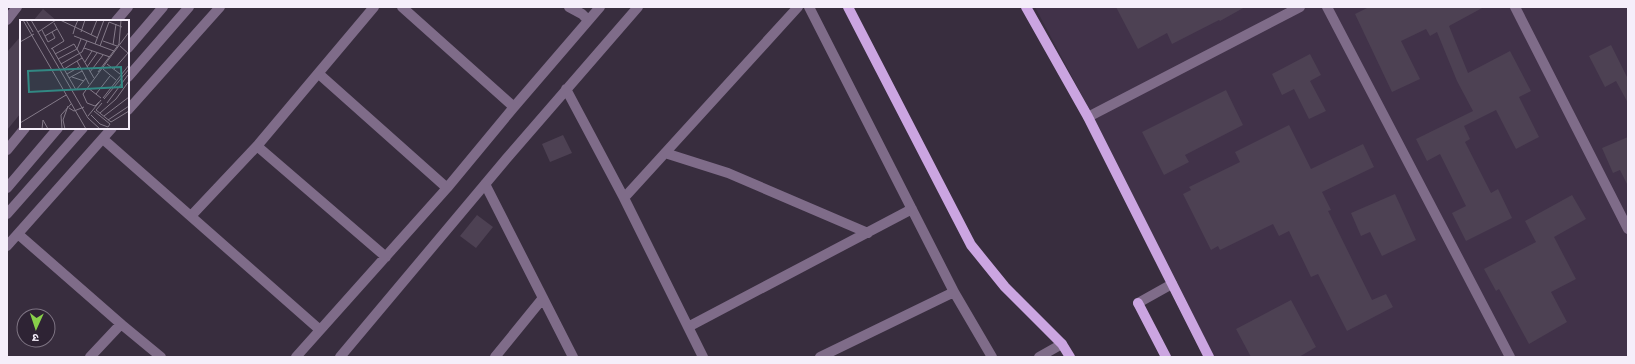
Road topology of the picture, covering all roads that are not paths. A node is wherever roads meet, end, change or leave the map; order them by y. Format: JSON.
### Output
{"nodes":[{"id":1,"x":17,"y":7,"type":"edge"},
{"id":2,"x":128,"y":7,"type":"edge"},
{"id":3,"x":163,"y":7,"type":"edge"},
{"id":4,"x":189,"y":7,"type":"edge"},
{"id":5,"x":220,"y":7,"type":"edge"},
{"id":6,"x":374,"y":7,"type":"edge"},
{"id":7,"x":402,"y":7,"type":"edge"},
{"id":8,"x":569,"y":7,"type":"edge"},
{"id":9,"x":600,"y":7,"type":"edge"},
{"id":10,"x":638,"y":7,"type":"edge"},
{"id":11,"x":798,"y":7,"type":"edge"},
{"id":12,"x":809,"y":7,"type":"edge"},
{"id":13,"x":848,"y":7,"type":"edge"},
{"id":14,"x":1026,"y":7,"type":"edge"},
{"id":15,"x":1300,"y":7,"type":"edge"},
{"id":16,"x":1328,"y":7,"type":"edge"},
{"id":17,"x":1515,"y":7,"type":"edge"},
{"id":18,"x":583,"y":14,"type":"edge"},
{"id":19,"x":7,"y":20,"type":"edge"},
{"id":20,"x":117,"y":20,"type":"edge"},
{"id":21,"x":129,"y":47,"type":"edge"},
{"id":22,"x":319,"y":74,"type":"junction"},
{"id":23,"x":129,"y":76,"type":"edge"},
{"id":24,"x":566,"y":89,"type":"junction"},
{"id":25,"x":514,"y":106,"type":"junction"},
{"id":26,"x":129,"y":109,"type":"edge"},
{"id":27,"x":1088,"y":117,"type":"junction"},
{"id":28,"x":24,"y":129,"type":"edge"},
{"id":29,"x":57,"y":129,"type":"edge"},
{"id":30,"x":82,"y":129,"type":"edge"},
{"id":31,"x":111,"y":129,"type":"edge"},
{"id":32,"x":103,"y":139,"type":"junction"},
{"id":33,"x":257,"y":146,"type":"junction"},
{"id":34,"x":7,"y":150,"type":"edge"},
{"id":35,"x":665,"y":153,"type":"junction"},
{"id":36,"x":485,"y":184,"type":"junction"},
{"id":37,"x":7,"y":188,"type":"edge"},
{"id":38,"x":447,"y":188,"type":"junction"},
{"id":39,"x":624,"y":198,"type":"junction"},
{"id":40,"x":912,"y":209,"type":"junction"},
{"id":41,"x":7,"y":214,"type":"edge"},
{"id":42,"x":191,"y":216,"type":"junction"},
{"id":43,"x":1628,"y":229,"type":"edge"},
{"id":44,"x":868,"y":233,"type":"junction"},
{"id":45,"x":18,"y":234,"type":"junction"},
{"id":46,"x":7,"y":246,"type":"edge"},
{"id":47,"x":386,"y":257,"type":"junction"},
{"id":48,"x":1172,"y":284,"type":"junction"},
{"id":49,"x":954,"y":292,"type":"junction"},
{"id":50,"x":543,"y":298,"type":"junction"},
{"id":51,"x":1138,"y":303,"type":"joint"},
{"id":52,"x":121,"y":324,"type":"junction"},
{"id":53,"x":688,"y":327,"type":"junction"},
{"id":54,"x":320,"y":330,"type":"junction"},
{"id":55,"x":1062,"y":344,"type":"junction"},
{"id":56,"x":90,"y":357,"type":"edge"},
{"id":57,"x":161,"y":357,"type":"edge"},
{"id":58,"x":296,"y":357,"type":"edge"},
{"id":59,"x":340,"y":357,"type":"edge"},
{"id":60,"x":495,"y":357,"type":"edge"},
{"id":61,"x":573,"y":357,"type":"edge"},
{"id":62,"x":703,"y":357,"type":"edge"},
{"id":63,"x":820,"y":357,"type":"edge"},
{"id":64,"x":992,"y":357,"type":"edge"},
{"id":65,"x":1039,"y":357,"type":"edge"},
{"id":66,"x":1070,"y":357,"type":"edge"},
{"id":67,"x":1166,"y":357,"type":"edge"},
{"id":68,"x":1209,"y":357,"type":"edge"},
{"id":69,"x":1510,"y":357,"type":"edge"}],
"edges":[{"from":1,"to":19,"type":"street"},
{"from":2,"to":20,"type":"street"},
{"from":3,"to":21,"type":"street"},
{"from":4,"to":23,"type":"street"},
{"from":5,"to":26,"type":"street"},
{"from":6,"to":22,"type":"street"},
{"from":7,"to":25,"type":"street"},
{"from":8,"to":18,"type":"street"},
{"from":9,"to":18,"type":"street"},
{"from":10,"to":24,"type":"street"},
{"from":11,"to":35,"type":"street"},
{"from":12,"to":40,"type":"street"},
{"from":13,"to":55,"type":"main road"},
{"from":14,"to":27,"type":"main road"},
{"from":15,"to":27,"type":"street"},
{"from":16,"to":69,"type":"street"},
{"from":17,"to":43,"type":"street"},
{"from":18,"to":25,"type":"street"},
{"from":22,"to":33,"type":"street"},
{"from":22,"to":38,"type":"street"},
{"from":24,"to":36,"type":"street"},
{"from":24,"to":39,"type":"street"},
{"from":25,"to":38,"type":"street"},
{"from":27,"to":48,"type":"main road"},
{"from":28,"to":34,"type":"street"},
{"from":29,"to":37,"type":"street"},
{"from":30,"to":41,"type":"street"},
{"from":31,"to":32,"type":"street"},
{"from":32,"to":42,"type":"street"},
{"from":32,"to":45,"type":"street"},
{"from":33,"to":42,"type":"street"},
{"from":33,"to":47,"type":"street"},
{"from":35,"to":39,"type":"street"},
{"from":35,"to":44,"type":"street"},
{"from":36,"to":50,"type":"street"},
{"from":36,"to":59,"type":"street"},
{"from":38,"to":47,"type":"street"},
{"from":39,"to":53,"type":"street"},
{"from":40,"to":44,"type":"street"},
{"from":40,"to":49,"type":"street"},
{"from":42,"to":54,"type":"street"},
{"from":44,"to":53,"type":"street"},
{"from":45,"to":46,"type":"street"},
{"from":45,"to":52,"type":"street"},
{"from":47,"to":54,"type":"street"},
{"from":48,"to":51,"type":"street"},
{"from":48,"to":68,"type":"main road"},
{"from":49,"to":63,"type":"street"},
{"from":49,"to":64,"type":"street"},
{"from":50,"to":60,"type":"street"},
{"from":50,"to":61,"type":"street"},
{"from":51,"to":67,"type":"main road"},
{"from":52,"to":56,"type":"street"},
{"from":52,"to":57,"type":"street"},
{"from":53,"to":62,"type":"street"},
{"from":54,"to":58,"type":"street"},
{"from":55,"to":65,"type":"street"},
{"from":55,"to":66,"type":"main road"}]}
